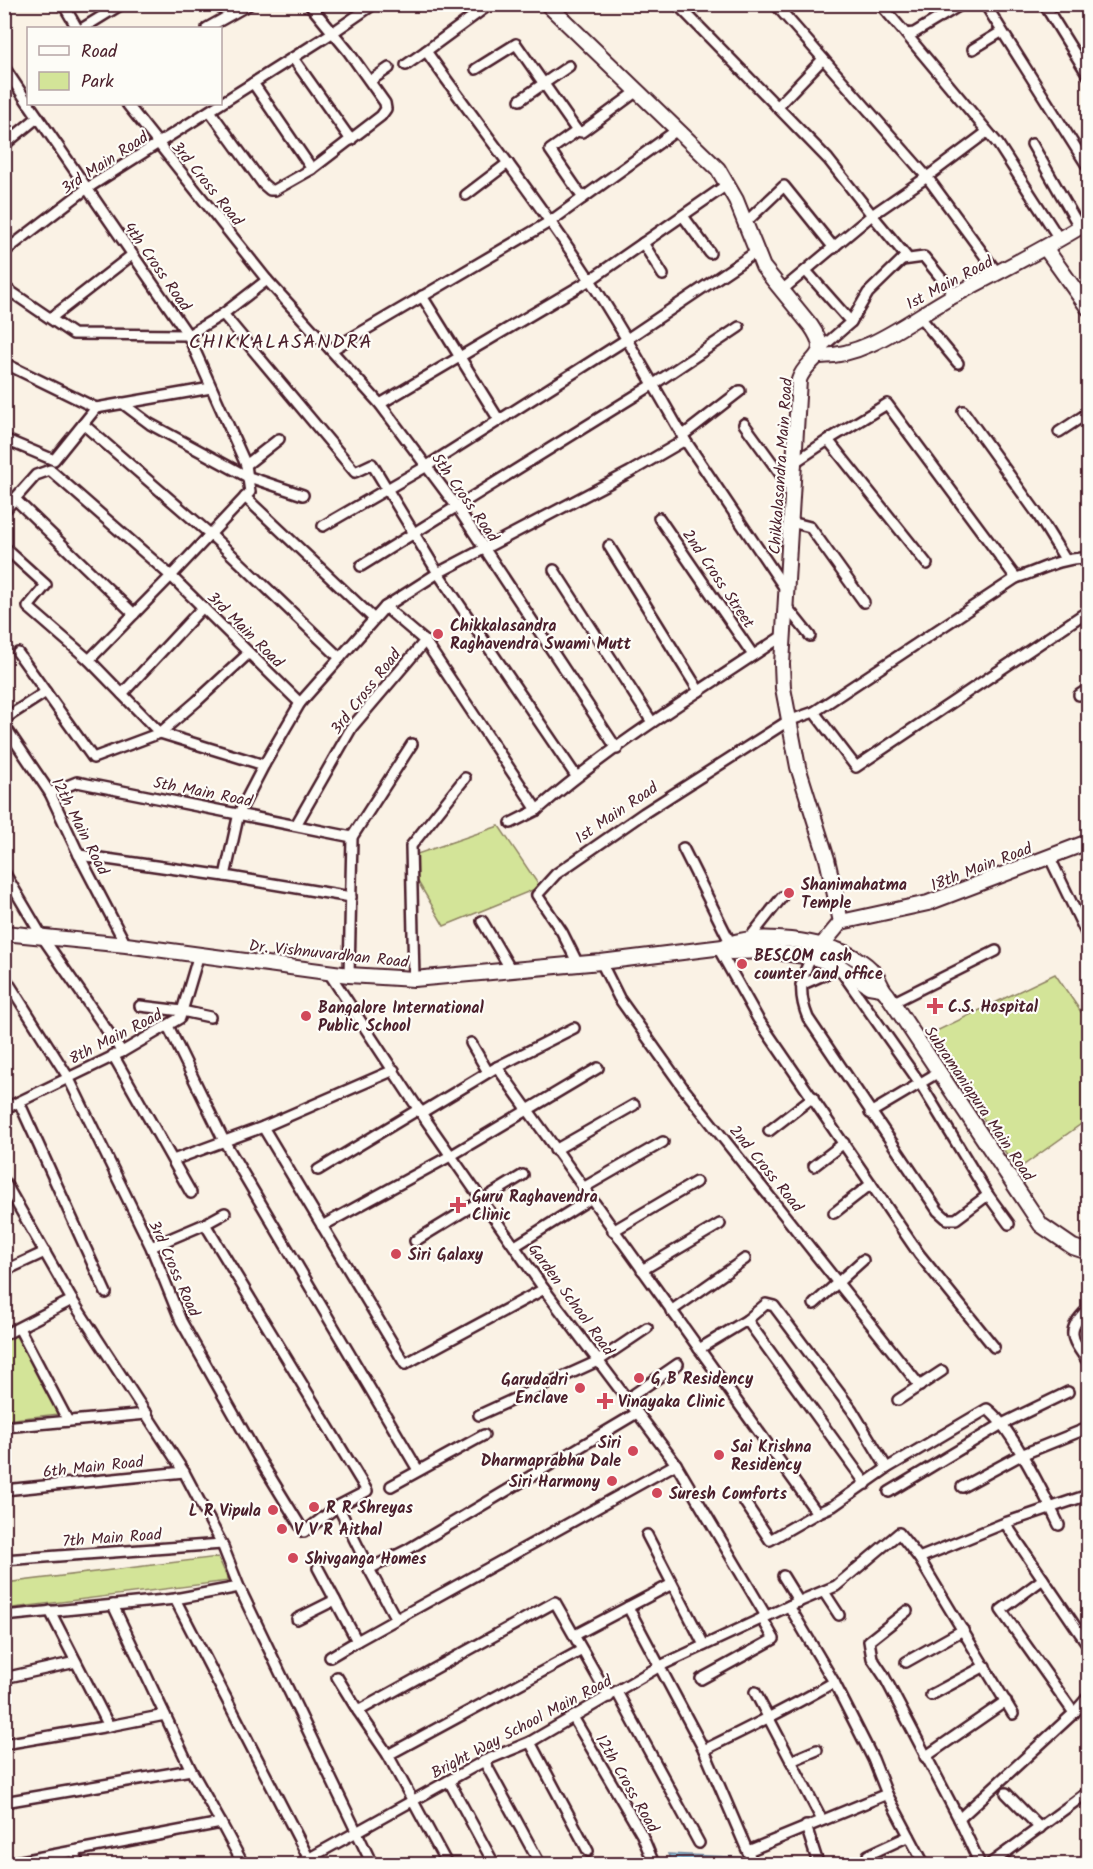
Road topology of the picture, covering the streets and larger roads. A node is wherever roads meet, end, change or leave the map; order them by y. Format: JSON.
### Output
{"nodes":[{"id":1,"x":63,"y":4,"type":"edge"},
{"id":2,"x":122,"y":4,"type":"edge"},
{"id":3,"x":250,"y":4,"type":"edge"},
{"id":4,"x":309,"y":4,"type":"edge"},
{"id":5,"x":374,"y":4,"type":"edge"},
{"id":6,"x":490,"y":4,"type":"edge"},
{"id":7,"x":547,"y":4,"type":"edge"},
{"id":8,"x":676,"y":4,"type":"edge"},
{"id":9,"x":775,"y":4,"type":"edge"},
{"id":10,"x":962,"y":4,"type":"edge"},
{"id":11,"x":985,"y":4,"type":"edge"},
{"id":12,"x":1044,"y":4,"type":"edge"},
{"id":13,"x":884,"y":6,"type":"edge"},
{"id":14,"x":76,"y":27,"type":"edge"},
{"id":15,"x":85,"y":27,"type":"edge"},
{"id":16,"x":209,"y":27,"type":"edge"},
{"id":17,"x":1001,"y":32,"type":"junction"},
{"id":18,"x":332,"y":33,"type":"junction"},
{"id":19,"x":906,"y":34,"type":"junction"},
{"id":20,"x":973,"y":49,"type":"dead end"},
{"id":21,"x":426,"y":51,"type":"junction"},
{"id":22,"x":293,"y":58,"type":"junction"},
{"id":23,"x":823,"y":59,"type":"junction"},
{"id":24,"x":406,"y":65,"type":"dead end"},
{"id":25,"x":569,"y":66,"type":"dead end"},
{"id":26,"x":5,"y":68,"type":"edge"},
{"id":27,"x":389,"y":68,"type":"dead end"},
{"id":28,"x":476,"y":69,"type":"dead end"},
{"id":29,"x":1089,"y":75,"type":"edge"},
{"id":30,"x":370,"y":81,"type":"junction"},
{"id":31,"x":253,"y":83,"type":"junction"},
{"id":32,"x":545,"y":84,"type":"junction"},
{"id":33,"x":636,"y":92,"type":"junction"},
{"id":34,"x":27,"y":100,"type":"edge"},
{"id":35,"x":520,"y":100,"type":"dead end"},
{"id":36,"x":222,"y":103,"type":"edge"},
{"id":37,"x":30,"y":105,"type":"edge"},
{"id":38,"x":128,"y":105,"type":"edge"},
{"id":39,"x":219,"y":105,"type":"edge"},
{"id":40,"x":777,"y":107,"type":"junction"},
{"id":41,"x":210,"y":111,"type":"junction"},
{"id":42,"x":38,"y":117,"type":"junction"},
{"id":43,"x":677,"y":130,"type":"junction"},
{"id":44,"x":577,"y":131,"type":"junction"},
{"id":45,"x":987,"y":132,"type":"junction"},
{"id":46,"x":351,"y":140,"type":"junction"},
{"id":47,"x":158,"y":144,"type":"junction"},
{"id":48,"x":1032,"y":144,"type":"dead end"},
{"id":49,"x":4,"y":145,"type":"edge"},
{"id":50,"x":508,"y":163,"type":"junction"},
{"id":51,"x":1089,"y":167,"type":"edge"},
{"id":52,"x":312,"y":169,"type":"junction"},
{"id":53,"x":927,"y":177,"type":"junction"},
{"id":54,"x":728,"y":184,"type":"junction"},
{"id":55,"x":86,"y":189,"type":"junction"},
{"id":56,"x":466,"y":195,"type":"dead end"},
{"id":57,"x":583,"y":198,"type":"junction"},
{"id":58,"x":872,"y":215,"type":"junction"},
{"id":59,"x":683,"y":216,"type":"junction"},
{"id":60,"x":551,"y":221,"type":"junction"},
{"id":61,"x":745,"y":222,"type":"junction"},
{"id":62,"x":1084,"y":225,"type":"edge"},
{"id":63,"x":1059,"y":240,"type":"junction"},
{"id":64,"x":643,"y":243,"type":"junction"},
{"id":65,"x":834,"y":248,"type":"junction"},
{"id":66,"x":1046,"y":249,"type":"junction"},
{"id":67,"x":4,"y":252,"type":"edge"},
{"id":68,"x":756,"y":252,"type":"junction"},
{"id":69,"x":710,"y":253,"type":"dead end"},
{"id":70,"x":132,"y":255,"type":"junction"},
{"id":71,"x":902,"y":260,"type":"junction"},
{"id":72,"x":806,"y":272,"type":"junction"},
{"id":73,"x":998,"y":274,"type":"junction"},
{"id":74,"x":663,"y":275,"type":"dead end"},
{"id":75,"x":267,"y":280,"type":"junction"},
{"id":76,"x":590,"y":280,"type":"junction"},
{"id":77,"x":4,"y":287,"type":"edge"},
{"id":78,"x":781,"y":291,"type":"junction"},
{"id":79,"x":422,"y":296,"type":"junction"},
{"id":80,"x":955,"y":296,"type":"junction"},
{"id":81,"x":1089,"y":308,"type":"edge"},
{"id":82,"x":223,"y":314,"type":"junction"},
{"id":83,"x":919,"y":316,"type":"junction"},
{"id":84,"x":51,"y":318,"type":"junction"},
{"id":85,"x":851,"y":322,"type":"junction"},
{"id":86,"x":739,"y":327,"type":"dead end"},
{"id":87,"x":188,"y":335,"type":"junction"},
{"id":88,"x":627,"y":339,"type":"junction"},
{"id":89,"x":331,"y":350,"type":"junction"},
{"id":90,"x":819,"y":352,"type":"junction"},
{"id":91,"x":461,"y":357,"type":"junction"},
{"id":92,"x":4,"y":363,"type":"edge"},
{"id":93,"x":958,"y":363,"type":"dead end"},
{"id":94,"x":654,"y":384,"type":"junction"},
{"id":95,"x":210,"y":388,"type":"junction"},
{"id":96,"x":740,"y":392,"type":"dead end"},
{"id":97,"x":123,"y":404,"type":"junction"},
{"id":98,"x":380,"y":404,"type":"junction"},
{"id":99,"x":96,"y":408,"type":"junction"},
{"id":100,"x":963,"y":411,"type":"dead end"},
{"id":101,"x":1089,"y":413,"type":"edge"},
{"id":102,"x":499,"y":420,"type":"junction"},
{"id":103,"x":744,"y":424,"type":"dead end"},
{"id":104,"x":86,"y":427,"type":"junction"},
{"id":105,"x":1059,"y":432,"type":"dead end"},
{"id":106,"x":683,"y":438,"type":"junction"},
{"id":107,"x":4,"y":439,"type":"edge"},
{"id":108,"x":279,"y":439,"type":"dead end"},
{"id":109,"x":828,"y":440,"type":"junction"},
{"id":110,"x":795,"y":462,"type":"junction"},
{"id":111,"x":246,"y":465,"type":"junction"},
{"id":112,"x":427,"y":466,"type":"junction"},
{"id":113,"x":246,"y":476,"type":"junction"},
{"id":114,"x":386,"y":488,"type":"junction"},
{"id":115,"x":793,"y":491,"type":"junction"},
{"id":116,"x":248,"y":494,"type":"junction"},
{"id":117,"x":303,"y":495,"type":"dead end"},
{"id":118,"x":15,"y":499,"type":"junction"},
{"id":119,"x":457,"y":507,"type":"junction"},
{"id":120,"x":4,"y":511,"type":"edge"},
{"id":121,"x":659,"y":518,"type":"dead end"},
{"id":122,"x":791,"y":522,"type":"junction"},
{"id":123,"x":323,"y":526,"type":"dead end"},
{"id":124,"x":210,"y":534,"type":"junction"},
{"id":125,"x":413,"y":534,"type":"junction"},
{"id":126,"x":609,"y":546,"type":"dead end"},
{"id":127,"x":4,"y":548,"type":"edge"},
{"id":128,"x":484,"y":549,"type":"junction"},
{"id":129,"x":1065,"y":559,"type":"junction"},
{"id":130,"x":1086,"y":560,"type":"edge"},
{"id":131,"x":927,"y":564,"type":"dead end"},
{"id":132,"x":361,"y":566,"type":"dead end"},
{"id":133,"x":554,"y":570,"type":"dead end"},
{"id":134,"x":438,"y":573,"type":"junction"},
{"id":135,"x":171,"y":576,"type":"junction"},
{"id":136,"x":1016,"y":578,"type":"junction"},
{"id":137,"x":787,"y":591,"type":"junction"},
{"id":138,"x":864,"y":602,"type":"dead end"},
{"id":139,"x":786,"y":606,"type":"junction"},
{"id":140,"x":203,"y":607,"type":"junction"},
{"id":141,"x":385,"y":607,"type":"junction"},
{"id":142,"x":1089,"y":611,"type":"edge"},
{"id":143,"x":134,"y":614,"type":"junction"},
{"id":144,"x":374,"y":619,"type":"junction"},
{"id":145,"x":784,"y":635,"type":"junction"},
{"id":146,"x":810,"y":636,"type":"dead end"},
{"id":147,"x":425,"y":641,"type":"junction"},
{"id":148,"x":18,"y":653,"type":"dead end"},
{"id":149,"x":249,"y":653,"type":"junction"},
{"id":150,"x":753,"y":656,"type":"junction"},
{"id":151,"x":340,"y":657,"type":"junction"},
{"id":152,"x":89,"y":660,"type":"junction"},
{"id":153,"x":1089,"y":688,"type":"edge"},
{"id":154,"x":699,"y":691,"type":"junction"},
{"id":155,"x":46,"y":692,"type":"junction"},
{"id":156,"x":122,"y":694,"type":"junction"},
{"id":157,"x":1079,"y":695,"type":"dead end"},
{"id":158,"x":300,"y":703,"type":"junction"},
{"id":159,"x":814,"y":712,"type":"junction"},
{"id":160,"x":4,"y":719,"type":"edge"},
{"id":161,"x":788,"y":721,"type":"junction"},
{"id":162,"x":652,"y":722,"type":"junction"},
{"id":163,"x":4,"y":725,"type":"edge"},
{"id":164,"x":160,"y":733,"type":"junction"},
{"id":165,"x":412,"y":744,"type":"dead end"},
{"id":166,"x":617,"y":748,"type":"junction"},
{"id":167,"x":264,"y":765,"type":"junction"},
{"id":168,"x":576,"y":776,"type":"junction"},
{"id":169,"x":465,"y":778,"type":"dead end"},
{"id":170,"x":50,"y":793,"type":"junction"},
{"id":171,"x":537,"y":810,"type":"junction"},
{"id":172,"x":239,"y":813,"type":"junction"},
{"id":173,"x":511,"y":823,"type":"dead end"},
{"id":174,"x":296,"y":825,"type":"junction"},
{"id":175,"x":352,"y":837,"type":"junction"},
{"id":176,"x":1089,"y":842,"type":"edge"},
{"id":177,"x":682,"y":848,"type":"dead end"},
{"id":178,"x":78,"y":855,"type":"junction"},
{"id":179,"x":1050,"y":858,"type":"junction"},
{"id":180,"x":4,"y":872,"type":"edge"},
{"id":181,"x":225,"y":876,"type":"junction"},
{"id":182,"x":351,"y":897,"type":"junction"},
{"id":183,"x":782,"y":897,"type":"dead end"},
{"id":184,"x":482,"y":921,"type":"dead end"},
{"id":185,"x":841,"y":922,"type":"junction"},
{"id":186,"x":4,"y":933,"type":"edge"},
{"id":187,"x":1089,"y":937,"type":"edge"},
{"id":188,"x":43,"y":938,"type":"junction"},
{"id":189,"x":748,"y":940,"type":"junction"},
{"id":190,"x":126,"y":945,"type":"junction"},
{"id":191,"x":723,"y":945,"type":"junction"},
{"id":192,"x":823,"y":945,"type":"junction"},
{"id":193,"x":996,"y":951,"type":"dead end"},
{"id":194,"x":199,"y":954,"type":"junction"},
{"id":195,"x":812,"y":957,"type":"junction"},
{"id":196,"x":601,"y":962,"type":"junction"},
{"id":197,"x":578,"y":964,"type":"junction"},
{"id":198,"x":511,"y":970,"type":"junction"},
{"id":199,"x":329,"y":973,"type":"junction"},
{"id":200,"x":349,"y":975,"type":"junction"},
{"id":201,"x":4,"y":976,"type":"edge"},
{"id":202,"x":414,"y":979,"type":"junction"},
{"id":203,"x":801,"y":986,"type":"junction"},
{"id":204,"x":881,"y":988,"type":"junction"},
{"id":205,"x":892,"y":1003,"type":"junction"},
{"id":206,"x":140,"y":1006,"type":"dead end"},
{"id":207,"x":182,"y":1011,"type":"junction"},
{"id":208,"x":210,"y":1017,"type":"dead end"},
{"id":209,"x":168,"y":1026,"type":"junction"},
{"id":210,"x":574,"y":1028,"type":"dead end"},
{"id":211,"x":471,"y":1043,"type":"dead end"},
{"id":212,"x":117,"y":1054,"type":"junction"},
{"id":213,"x":598,"y":1068,"type":"dead end"},
{"id":214,"x":492,"y":1069,"type":"junction"},
{"id":215,"x":394,"y":1070,"type":"junction"},
{"id":216,"x":939,"y":1072,"type":"junction"},
{"id":217,"x":68,"y":1077,"type":"junction"},
{"id":218,"x":920,"y":1083,"type":"junction"},
{"id":219,"x":813,"y":1097,"type":"junction"},
{"id":220,"x":19,"y":1102,"type":"junction"},
{"id":221,"x":634,"y":1105,"type":"dead end"},
{"id":222,"x":6,"y":1106,"type":"edge"},
{"id":223,"x":527,"y":1109,"type":"junction"},
{"id":224,"x":420,"y":1111,"type":"junction"},
{"id":225,"x":870,"y":1113,"type":"junction"},
{"id":226,"x":263,"y":1127,"type":"junction"},
{"id":227,"x":769,"y":1131,"type":"dead end"},
{"id":228,"x":224,"y":1141,"type":"junction"},
{"id":229,"x":663,"y":1142,"type":"dead end"},
{"id":230,"x":844,"y":1143,"type":"junction"},
{"id":231,"x":555,"y":1150,"type":"junction"},
{"id":232,"x":452,"y":1155,"type":"junction"},
{"id":233,"x":173,"y":1160,"type":"junction"},
{"id":234,"x":814,"y":1166,"type":"dead end"},
{"id":235,"x":318,"y":1170,"type":"dead end"},
{"id":236,"x":523,"y":1175,"type":"dead end"},
{"id":237,"x":4,"y":1181,"type":"edge"},
{"id":238,"x":696,"y":1182,"type":"dead end"},
{"id":239,"x":871,"y":1184,"type":"junction"},
{"id":240,"x":582,"y":1188,"type":"junction"},
{"id":241,"x":7,"y":1192,"type":"edge"},
{"id":242,"x":191,"y":1192,"type":"dead end"},
{"id":243,"x":988,"y":1195,"type":"junction"},
{"id":244,"x":483,"y":1199,"type":"junction"},
{"id":245,"x":590,"y":1199,"type":"junction"},
{"id":246,"x":225,"y":1213,"type":"dead end"},
{"id":247,"x":834,"y":1213,"type":"dead end"},
{"id":248,"x":205,"y":1224,"type":"junction"},
{"id":249,"x":720,"y":1224,"type":"dead end"},
{"id":250,"x":1009,"y":1224,"type":"dead end"},
{"id":251,"x":322,"y":1226,"type":"junction"},
{"id":252,"x":613,"y":1231,"type":"junction"},
{"id":253,"x":415,"y":1241,"type":"dead end"},
{"id":254,"x":515,"y":1246,"type":"junction"},
{"id":255,"x":151,"y":1247,"type":"junction"},
{"id":256,"x":45,"y":1252,"type":"junction"},
{"id":257,"x":1089,"y":1252,"type":"edge"},
{"id":258,"x":745,"y":1259,"type":"dead end"},
{"id":259,"x":863,"y":1260,"type":"dead end"},
{"id":260,"x":642,"y":1270,"type":"junction"},
{"id":261,"x":4,"y":1271,"type":"edge"},
{"id":262,"x":838,"y":1282,"type":"junction"},
{"id":263,"x":544,"y":1289,"type":"junction"},
{"id":264,"x":106,"y":1293,"type":"dead end"},
{"id":265,"x":72,"y":1300,"type":"junction"},
{"id":266,"x":814,"y":1304,"type":"dead end"},
{"id":267,"x":1089,"y":1309,"type":"edge"},
{"id":268,"x":671,"y":1311,"type":"junction"},
{"id":269,"x":747,"y":1320,"type":"junction"},
{"id":270,"x":19,"y":1328,"type":"junction"},
{"id":271,"x":647,"y":1328,"type":"dead end"},
{"id":272,"x":4,"y":1335,"type":"edge"},
{"id":273,"x":994,"y":1347,"type":"dead end"},
{"id":274,"x":699,"y":1349,"type":"junction"},
{"id":275,"x":598,"y":1361,"type":"junction"},
{"id":276,"x":1089,"y":1362,"type":"edge"},
{"id":277,"x":678,"y":1364,"type":"dead end"},
{"id":278,"x":942,"y":1371,"type":"dead end"},
{"id":279,"x":920,"y":1386,"type":"junction"},
{"id":280,"x":1068,"y":1392,"type":"dead end"},
{"id":281,"x":627,"y":1399,"type":"junction"},
{"id":282,"x":898,"y":1400,"type":"dead end"},
{"id":283,"x":637,"y":1413,"type":"junction"},
{"id":284,"x":147,"y":1414,"type":"junction"},
{"id":285,"x":479,"y":1415,"type":"dead end"},
{"id":286,"x":68,"y":1421,"type":"junction"},
{"id":287,"x":1002,"y":1424,"type":"junction"},
{"id":288,"x":4,"y":1426,"type":"edge"},
{"id":289,"x":1088,"y":1428,"type":"edge"},
{"id":290,"x":484,"y":1435,"type":"dead end"},
{"id":291,"x":1021,"y":1455,"type":"junction"},
{"id":292,"x":676,"y":1464,"type":"junction"},
{"id":293,"x":887,"y":1468,"type":"junction"},
{"id":294,"x":418,"y":1470,"type":"junction"},
{"id":295,"x":184,"y":1472,"type":"junction"},
{"id":296,"x":866,"y":1484,"type":"junction"},
{"id":297,"x":391,"y":1485,"type":"dead end"},
{"id":298,"x":962,"y":1487,"type":"dead end"},
{"id":299,"x":4,"y":1490,"type":"edge"},
{"id":300,"x":889,"y":1492,"type":"dead end"},
{"id":301,"x":1087,"y":1498,"type":"edge"},
{"id":302,"x":744,"y":1501,"type":"dead end"},
{"id":303,"x":338,"y":1506,"type":"junction"},
{"id":304,"x":1050,"y":1507,"type":"junction"},
{"id":305,"x":817,"y":1513,"type":"junction"},
{"id":306,"x":1005,"y":1523,"type":"junction"},
{"id":307,"x":1059,"y":1525,"type":"dead end"},
{"id":308,"x":647,"y":1535,"type":"dead end"},
{"id":309,"x":222,"y":1544,"type":"junction"},
{"id":310,"x":919,"y":1558,"type":"junction"},
{"id":311,"x":4,"y":1560,"type":"edge"},
{"id":312,"x":318,"y":1568,"type":"dead end"},
{"id":313,"x":369,"y":1569,"type":"junction"},
{"id":314,"x":783,"y":1576,"type":"dead end"},
{"id":315,"x":1043,"y":1579,"type":"junction"},
{"id":316,"x":672,"y":1584,"type":"junction"},
{"id":317,"x":239,"y":1587,"type":"junction"},
{"id":318,"x":824,"y":1592,"type":"junction"},
{"id":319,"x":175,"y":1599,"type":"junction"},
{"id":320,"x":335,"y":1600,"type":"junction"},
{"id":321,"x":799,"y":1602,"type":"junction"},
{"id":322,"x":113,"y":1605,"type":"junction"},
{"id":323,"x":789,"y":1606,"type":"junction"},
{"id":324,"x":628,"y":1607,"type":"junction"},
{"id":325,"x":50,"y":1611,"type":"junction"},
{"id":326,"x":907,"y":1611,"type":"dead end"},
{"id":327,"x":839,"y":1615,"type":"dead end"},
{"id":328,"x":4,"y":1616,"type":"edge"},
{"id":329,"x":764,"y":1617,"type":"junction"},
{"id":330,"x":297,"y":1619,"type":"dead end"},
{"id":331,"x":396,"y":1619,"type":"junction"},
{"id":332,"x":963,"y":1630,"type":"junction"},
{"id":333,"x":575,"y":1635,"type":"junction"},
{"id":334,"x":357,"y":1641,"type":"junction"},
{"id":335,"x":704,"y":1645,"type":"junction"},
{"id":336,"x":1089,"y":1645,"type":"edge"},
{"id":337,"x":582,"y":1650,"type":"junction"},
{"id":338,"x":330,"y":1657,"type":"dead end"},
{"id":339,"x":76,"y":1662,"type":"junction"},
{"id":340,"x":906,"y":1662,"type":"dead end"},
{"id":341,"x":660,"y":1666,"type":"junction"},
{"id":342,"x":985,"y":1666,"type":"junction"},
{"id":343,"x":4,"y":1677,"type":"edge"},
{"id":344,"x":337,"y":1677,"type":"dead end"},
{"id":345,"x":701,"y":1680,"type":"dead end"},
{"id":346,"x":834,"y":1682,"type":"junction"},
{"id":347,"x":755,"y":1692,"type":"dead end"},
{"id":348,"x":613,"y":1695,"type":"junction"},
{"id":349,"x":932,"y":1695,"type":"dead end"},
{"id":350,"x":1089,"y":1697,"type":"edge"},
{"id":351,"x":1006,"y":1701,"type":"junction"},
{"id":352,"x":358,"y":1711,"type":"junction"},
{"id":353,"x":1074,"y":1713,"type":"junction"},
{"id":354,"x":1013,"y":1714,"type":"dead end"},
{"id":355,"x":165,"y":1715,"type":"junction"},
{"id":356,"x":573,"y":1717,"type":"junction"},
{"id":357,"x":768,"y":1717,"type":"junction"},
{"id":358,"x":109,"y":1726,"type":"junction"},
{"id":359,"x":530,"y":1742,"type":"junction"},
{"id":360,"x":4,"y":1744,"type":"edge"},
{"id":361,"x":704,"y":1750,"type":"junction"},
{"id":362,"x":818,"y":1750,"type":"dead end"},
{"id":363,"x":388,"y":1755,"type":"junction"},
{"id":364,"x":925,"y":1757,"type":"junction"},
{"id":365,"x":484,"y":1761,"type":"junction"},
{"id":366,"x":791,"y":1761,"type":"junction"},
{"id":367,"x":191,"y":1770,"type":"junction"},
{"id":368,"x":449,"y":1781,"type":"junction"},
{"id":369,"x":1089,"y":1792,"type":"edge"},
{"id":370,"x":1006,"y":1793,"type":"dead end"},
{"id":371,"x":887,"y":1794,"type":"junction"},
{"id":372,"x":4,"y":1802,"type":"edge"},
{"id":373,"x":412,"y":1802,"type":"junction"},
{"id":374,"x":959,"y":1819,"type":"junction"},
{"id":375,"x":822,"y":1820,"type":"junction"},
{"id":376,"x":221,"y":1823,"type":"junction"},
{"id":377,"x":806,"y":1826,"type":"junction"},
{"id":378,"x":1040,"y":1828,"type":"junction"},
{"id":379,"x":356,"y":1834,"type":"junction"},
{"id":380,"x":909,"y":1836,"type":"junction"},
{"id":381,"x":699,"y":1843,"type":"dead end"},
{"id":382,"x":75,"y":1851,"type":"junction"},
{"id":383,"x":588,"y":1851,"type":"dead end"},
{"id":384,"x":868,"y":1855,"type":"dead end"},
{"id":385,"x":309,"y":1859,"type":"junction"},
{"id":386,"x":817,"y":1860,"type":"dead end"},
{"id":387,"x":5,"y":1864,"type":"edge"},
{"id":388,"x":78,"y":1864,"type":"edge"},
{"id":389,"x":243,"y":1864,"type":"edge"},
{"id":390,"x":299,"y":1864,"type":"edge"},
{"id":391,"x":372,"y":1864,"type":"edge"},
{"id":392,"x":447,"y":1864,"type":"edge"},
{"id":393,"x":494,"y":1864,"type":"edge"},
{"id":394,"x":540,"y":1864,"type":"edge"},
{"id":395,"x":654,"y":1864,"type":"edge"},
{"id":396,"x":924,"y":1864,"type":"edge"},
{"id":397,"x":980,"y":1864,"type":"edge"},
{"id":398,"x":990,"y":1864,"type":"edge"}],
"edges":[{"from":1,"to":14,"type":"street"},
{"from":2,"to":15,"type":"street"},
{"from":3,"to":16,"type":"street"},
{"from":4,"to":18,"type":"street"},
{"from":5,"to":18,"type":"street","name":"3rd Main Road"},
{"from":6,"to":21,"type":"street"},
{"from":7,"to":33,"type":"street"},
{"from":8,"to":40,"type":"street"},
{"from":9,"to":23,"type":"street"},
{"from":10,"to":19,"type":"street"},
{"from":11,"to":17,"type":"street"},
{"from":12,"to":29,"type":"street"},
{"from":13,"to":19,"type":"street"},
{"from":17,"to":20,"type":"street"},
{"from":17,"to":51,"type":"street"},
{"from":18,"to":22,"type":"street","name":"3rd Main Road"},
{"from":18,"to":30,"type":"street"},
{"from":19,"to":45,"type":"street"},
{"from":21,"to":24,"type":"street"},
{"from":21,"to":50,"type":"street"},
{"from":22,"to":31,"type":"street","name":"3rd Main Road"},
{"from":22,"to":46,"type":"street"},
{"from":23,"to":40,"type":"street"},
{"from":23,"to":53,"type":"street"},
{"from":25,"to":32,"type":"street"},
{"from":26,"to":34,"type":"street","name":"4th Cross Road"},
{"from":27,"to":30,"type":"street"},
{"from":28,"to":32,"type":"street"},
{"from":30,"to":46,"type":"street"},
{"from":31,"to":36,"type":"street","name":"3rd Main Road"},
{"from":31,"to":52,"type":"street"},
{"from":32,"to":35,"type":"street"},
{"from":32,"to":44,"type":"street"},
{"from":33,"to":43,"type":"street"},
{"from":33,"to":44,"type":"street"},
{"from":37,"to":42,"type":"street","name":"4th Cross Road"},
{"from":38,"to":47,"type":"street","name":"3rd Cross Road"},
{"from":39,"to":41,"type":"street","name":"3rd Main Road"},
{"from":40,"to":58,"type":"street"},
{"from":41,"to":47,"type":"street","name":"3rd Main Road"},
{"from":41,"to":52,"type":"street"},
{"from":42,"to":49,"type":"street"},
{"from":42,"to":55,"type":"street","name":"4th Cross Road"},
{"from":43,"to":54,"type":"street"},
{"from":43,"to":57,"type":"street"},
{"from":44,"to":57,"type":"street"},
{"from":45,"to":53,"type":"street"},
{"from":45,"to":63,"type":"street"},
{"from":46,"to":52,"type":"street"},
{"from":47,"to":55,"type":"street","name":"3rd Main Road"},
{"from":47,"to":75,"type":"street","name":"3rd Cross Road"},
{"from":48,"to":62,"type":"street"},
{"from":50,"to":56,"type":"street"},
{"from":50,"to":60,"type":"street"},
{"from":53,"to":58,"type":"street"},
{"from":53,"to":73,"type":"street"},
{"from":54,"to":59,"type":"street"},
{"from":54,"to":61,"type":"street"},
{"from":55,"to":67,"type":"street","name":"3rd Main Road"},
{"from":55,"to":70,"type":"street","name":"4th Cross Road"},
{"from":57,"to":60,"type":"street"},
{"from":58,"to":65,"type":"street"},
{"from":58,"to":71,"type":"street"},
{"from":59,"to":64,"type":"street"},
{"from":59,"to":69,"type":"street"},
{"from":60,"to":76,"type":"street"},
{"from":60,"to":79,"type":"street"},
{"from":61,"to":65,"type":"street"},
{"from":61,"to":68,"type":"street"},
{"from":62,"to":63,"type":"street","name":"1st Main Road"},
{"from":63,"to":66,"type":"street","name":"1st Main Road"},
{"from":64,"to":74,"type":"street"},
{"from":64,"to":76,"type":"street"},
{"from":65,"to":72,"type":"street"},
{"from":66,"to":73,"type":"street","name":"1st Main Road"},
{"from":66,"to":81,"type":"street"},
{"from":68,"to":78,"type":"street"},
{"from":68,"to":88,"type":"street"},
{"from":70,"to":84,"type":"street"},
{"from":70,"to":87,"type":"street","name":"4th Cross Road"},
{"from":71,"to":80,"type":"street"},
{"from":71,"to":85,"type":"street"},
{"from":72,"to":78,"type":"street"},
{"from":72,"to":85,"type":"street"},
{"from":73,"to":80,"type":"street","name":"1st Main Road"},
{"from":75,"to":82,"type":"street"},
{"from":75,"to":89,"type":"street","name":"5th Cross Road"},
{"from":76,"to":88,"type":"street"},
{"from":76,"to":91,"type":"street"},
{"from":77,"to":84,"type":"street"},
{"from":78,"to":90,"type":"street"},
{"from":79,"to":89,"type":"street"},
{"from":79,"to":91,"type":"street"},
{"from":80,"to":83,"type":"street","name":"1st Main Road"},
{"from":82,"to":87,"type":"street"},
{"from":82,"to":114,"type":"street"},
{"from":83,"to":90,"type":"street","name":"1st Main Road"},
{"from":83,"to":93,"type":"street"},
{"from":84,"to":87,"type":"street"},
{"from":85,"to":90,"type":"street"},
{"from":86,"to":94,"type":"street"},
{"from":87,"to":95,"type":"street","name":"4th Cross Road"},
{"from":88,"to":94,"type":"street"},
{"from":88,"to":102,"type":"street"},
{"from":89,"to":98,"type":"street","name":"5th Cross Road"},
{"from":90,"to":110,"type":"street","name":"Chikkalasandra Main Road"},
{"from":91,"to":98,"type":"street"},
{"from":91,"to":102,"type":"street"},
{"from":92,"to":99,"type":"street"},
{"from":94,"to":106,"type":"street"},
{"from":94,"to":119,"type":"street"},
{"from":95,"to":97,"type":"street"},
{"from":95,"to":111,"type":"street","name":"4th Cross Road"},
{"from":96,"to":106,"type":"street"},
{"from":97,"to":99,"type":"street"},
{"from":97,"to":113,"type":"street"},
{"from":98,"to":112,"type":"street","name":"5th Cross Road"},
{"from":99,"to":104,"type":"street"},
{"from":100,"to":129,"type":"street"},
{"from":101,"to":105,"type":"street"},
{"from":102,"to":112,"type":"street"},
{"from":103,"to":115,"type":"street"},
{"from":104,"to":107,"type":"street"},
{"from":104,"to":124,"type":"street"},
{"from":106,"to":128,"type":"street"},
{"from":106,"to":137,"type":"street"},
{"from":108,"to":111,"type":"street"},
{"from":109,"to":110,"type":"street"},
{"from":109,"to":131,"type":"street"},
{"from":109,"to":136,"type":"street"},
{"from":110,"to":115,"type":"street","name":"Chikkalasandra Main Road"},
{"from":111,"to":113,"type":"street","name":"4th Cross Road"},
{"from":112,"to":114,"type":"street"},
{"from":112,"to":119,"type":"street","name":"5th Cross Road"},
{"from":113,"to":116,"type":"street","name":"4th Cross Road"},
{"from":113,"to":117,"type":"street"},
{"from":114,"to":123,"type":"street"},
{"from":114,"to":125,"type":"street"},
{"from":115,"to":122,"type":"street","name":"Chikkalasandra Main Road"},
{"from":116,"to":124,"type":"street"},
{"from":116,"to":144,"type":"street"},
{"from":118,"to":120,"type":"street"},
{"from":118,"to":135,"type":"street"},
{"from":118,"to":143,"type":"street"},
{"from":119,"to":125,"type":"street"},
{"from":119,"to":128,"type":"street","name":"5th Cross Road"},
{"from":121,"to":150,"type":"street","name":"2nd Cross Street"},
{"from":122,"to":137,"type":"street","name":"Chikkalasandra Main Road"},
{"from":122,"to":138,"type":"street"},
{"from":124,"to":135,"type":"street"},
{"from":124,"to":151,"type":"street"},
{"from":125,"to":132,"type":"street"},
{"from":125,"to":134,"type":"street"},
{"from":126,"to":154,"type":"street"},
{"from":127,"to":152,"type":"street"},
{"from":128,"to":134,"type":"street"},
{"from":128,"to":166,"type":"street","name":"5th Cross Road"},
{"from":129,"to":130,"type":"street"},
{"from":129,"to":136,"type":"street"},
{"from":133,"to":162,"type":"street"},
{"from":134,"to":141,"type":"street"},
{"from":134,"to":168,"type":"street"},
{"from":135,"to":140,"type":"street","name":"3rd Main Road"},
{"from":135,"to":143,"type":"street"},
{"from":136,"to":159,"type":"street"},
{"from":137,"to":139,"type":"street","name":"Chikkalasandra Main Road"},
{"from":139,"to":145,"type":"street","name":"Chikkalasandra Main Road"},
{"from":139,"to":146,"type":"street"},
{"from":140,"to":149,"type":"street","name":"3rd Main Road"},
{"from":140,"to":156,"type":"street"},
{"from":141,"to":144,"type":"street"},
{"from":141,"to":147,"type":"street"},
{"from":142,"to":159,"type":"street"},
{"from":143,"to":152,"type":"street"},
{"from":144,"to":151,"type":"street"},
{"from":145,"to":150,"type":"street"},
{"from":145,"to":161,"type":"street","name":"Chikkalasandra Main Road"},
{"from":147,"to":171,"type":"street"},
{"from":147,"to":174,"type":"street","name":"3rd Cross Road"},
{"from":148,"to":155,"type":"street"},
{"from":149,"to":158,"type":"street","name":"3rd Main Road"},
{"from":149,"to":164,"type":"street"},
{"from":150,"to":154,"type":"street"},
{"from":151,"to":158,"type":"street"},
{"from":152,"to":156,"type":"street"},
{"from":153,"to":157,"type":"street"},
{"from":154,"to":162,"type":"street"},
{"from":155,"to":160,"type":"street"},
{"from":155,"to":164,"type":"street"},
{"from":156,"to":164,"type":"street"},
{"from":158,"to":167,"type":"street"},
{"from":159,"to":161,"type":"street"},
{"from":161,"to":185,"type":"street","name":"Chikkalasandra Main Road"},
{"from":161,"to":197,"type":"street","name":"1st Main Road"},
{"from":162,"to":166,"type":"street"},
{"from":163,"to":170,"type":"street","name":"12th Main Road"},
{"from":164,"to":167,"type":"street"},
{"from":165,"to":175,"type":"street"},
{"from":166,"to":168,"type":"street"},
{"from":167,"to":172,"type":"street"},
{"from":168,"to":171,"type":"street"},
{"from":169,"to":202,"type":"street"},
{"from":170,"to":172,"type":"street","name":"5th Main Road"},
{"from":170,"to":178,"type":"street","name":"12th Main Road"},
{"from":171,"to":173,"type":"street"},
{"from":172,"to":174,"type":"street","name":"5th Main Road"},
{"from":172,"to":181,"type":"street"},
{"from":174,"to":175,"type":"street","name":"5th Main Road"},
{"from":175,"to":182,"type":"street"},
{"from":176,"to":179,"type":"street","name":"18th Main Road"},
{"from":177,"to":191,"type":"street"},
{"from":178,"to":181,"type":"street"},
{"from":178,"to":190,"type":"street","name":"12th Main Road"},
{"from":179,"to":185,"type":"street","name":"18th Main Road"},
{"from":179,"to":187,"type":"street"},
{"from":180,"to":188,"type":"street"},
{"from":181,"to":182,"type":"street"},
{"from":182,"to":200,"type":"street"},
{"from":183,"to":189,"type":"street"},
{"from":184,"to":198,"type":"street"},
{"from":185,"to":192,"type":"street"},
{"from":186,"to":188,"type":"street","name":"Dr. Vishnuvardhan Road"},
{"from":188,"to":190,"type":"street","name":"Dr. Vishnuvardhan Road"},
{"from":188,"to":212,"type":"street"},
{"from":189,"to":191,"type":"street","name":"Dr. Vishnuvardhan Road"},
{"from":189,"to":192,"type":"street","name":"Dr. Vishnuvardhan Road"},
{"from":190,"to":194,"type":"street","name":"Dr. Vishnuvardhan Road"},
{"from":191,"to":195,"type":"street","name":"Dr. Vishnuvardhan Road"},
{"from":191,"to":196,"type":"street","name":"Dr. Vishnuvardhan Road"},
{"from":191,"to":219,"type":"street"},
{"from":192,"to":195,"type":"street"},
{"from":192,"to":204,"type":"street","name":"Subramaniapura Main Road"},
{"from":193,"to":205,"type":"street"},
{"from":194,"to":199,"type":"street","name":"Dr. Vishnuvardhan Road"},
{"from":194,"to":207,"type":"street","name":"8th Main Road"},
{"from":195,"to":203,"type":"street"},
{"from":195,"to":204,"type":"street","name":"Dr. Vishnuvardhan Road"},
{"from":196,"to":197,"type":"street","name":"Dr. Vishnuvardhan Road"},
{"from":196,"to":262,"type":"street","name":"2nd Cross Road"},
{"from":197,"to":198,"type":"street","name":"Dr. Vishnuvardhan Road"},
{"from":198,"to":202,"type":"street","name":"Dr. Vishnuvardhan Road"},
{"from":199,"to":200,"type":"street","name":"Dr. Vishnuvardhan Road"},
{"from":199,"to":215,"type":"street","name":"Garden School Road"},
{"from":200,"to":202,"type":"street","name":"Dr. Vishnuvardhan Road"},
{"from":201,"to":217,"type":"street","name":"3rd Cross Road"},
{"from":203,"to":218,"type":"street"},
{"from":203,"to":225,"type":"street"},
{"from":204,"to":205,"type":"street","name":"Subramaniapura Main Road"},
{"from":205,"to":216,"type":"street","name":"Subramaniapura Main Road"},
{"from":206,"to":207,"type":"street"},
{"from":207,"to":208,"type":"street"},
{"from":207,"to":209,"type":"street","name":"8th Main Road"},
{"from":209,"to":212,"type":"street","name":"8th Main Road"},
{"from":209,"to":228,"type":"street"},
{"from":210,"to":214,"type":"street"},
{"from":211,"to":214,"type":"street"},
{"from":212,"to":217,"type":"street","name":"8th Main Road"},
{"from":212,"to":233,"type":"street"},
{"from":213,"to":223,"type":"street"},
{"from":214,"to":223,"type":"street"},
{"from":214,"to":224,"type":"street"},
{"from":215,"to":224,"type":"street","name":"Garden School Road"},
{"from":215,"to":226,"type":"street"},
{"from":216,"to":218,"type":"street"},
{"from":216,"to":257,"type":"street","name":"Subramaniapura Main Road"},
{"from":217,"to":220,"type":"street"},
{"from":217,"to":255,"type":"street","name":"3rd Cross Road"},
{"from":218,"to":225,"type":"street"},
{"from":218,"to":243,"type":"street"},
{"from":219,"to":227,"type":"street"},
{"from":219,"to":230,"type":"street"},
{"from":220,"to":222,"type":"street"},
{"from":220,"to":264,"type":"street"},
{"from":221,"to":231,"type":"street"},
{"from":223,"to":231,"type":"street"},
{"from":223,"to":232,"type":"street"},
{"from":224,"to":232,"type":"street","name":"Garden School Road"},
{"from":224,"to":235,"type":"street"},
{"from":225,"to":243,"type":"street"},
{"from":226,"to":228,"type":"street"},
{"from":226,"to":251,"type":"street"},
{"from":228,"to":233,"type":"street"},
{"from":228,"to":294,"type":"street"},
{"from":229,"to":240,"type":"street"},
{"from":230,"to":234,"type":"street"},
{"from":230,"to":239,"type":"street"},
{"from":231,"to":240,"type":"street"},
{"from":232,"to":244,"type":"street","name":"Garden School Road"},
{"from":232,"to":251,"type":"street"},
{"from":233,"to":242,"type":"street"},
{"from":236,"to":244,"type":"street"},
{"from":237,"to":241,"type":"street"},
{"from":238,"to":252,"type":"street"},
{"from":239,"to":247,"type":"street"},
{"from":239,"to":273,"type":"street"},
{"from":240,"to":245,"type":"street"},
{"from":241,"to":256,"type":"street"},
{"from":243,"to":250,"type":"street"},
{"from":244,"to":253,"type":"street"},
{"from":244,"to":254,"type":"street","name":"Garden School Road"},
{"from":245,"to":252,"type":"street"},
{"from":245,"to":254,"type":"street"},
{"from":246,"to":248,"type":"street"},
{"from":248,"to":255,"type":"street"},
{"from":248,"to":303,"type":"street"},
{"from":249,"to":260,"type":"street"},
{"from":251,"to":263,"type":"street"},
{"from":252,"to":260,"type":"street"},
{"from":254,"to":263,"type":"street","name":"Garden School Road"},
{"from":255,"to":303,"type":"street","name":"3rd Cross Road"},
{"from":256,"to":261,"type":"street"},
{"from":256,"to":265,"type":"street"},
{"from":258,"to":268,"type":"street"},
{"from":259,"to":262,"type":"street"},
{"from":260,"to":268,"type":"street"},
{"from":262,"to":266,"type":"street"},
{"from":262,"to":279,"type":"street","name":"2nd Cross Road"},
{"from":263,"to":275,"type":"street","name":"Garden School Road"},
{"from":265,"to":270,"type":"street"},
{"from":265,"to":284,"type":"street"},
{"from":267,"to":276,"type":"street"},
{"from":268,"to":274,"type":"street"},
{"from":269,"to":274,"type":"street"},
{"from":269,"to":293,"type":"street"},
{"from":269,"to":296,"type":"street"},
{"from":270,"to":272,"type":"street"},
{"from":270,"to":286,"type":"street"},
{"from":271,"to":275,"type":"street"},
{"from":274,"to":305,"type":"street"},
{"from":275,"to":281,"type":"street","name":"Garden School Road"},
{"from":275,"to":285,"type":"street"},
{"from":277,"to":281,"type":"street"},
{"from":278,"to":279,"type":"street"},
{"from":279,"to":282,"type":"street"},
{"from":280,"to":287,"type":"street"},
{"from":281,"to":283,"type":"street","name":"Garden School Road"},
{"from":283,"to":292,"type":"street","name":"Garden School Road"},
{"from":283,"to":313,"type":"street"},
{"from":284,"to":286,"type":"street"},
{"from":284,"to":295,"type":"street"},
{"from":286,"to":288,"type":"street"},
{"from":287,"to":291,"type":"street"},
{"from":287,"to":293,"type":"street"},
{"from":287,"to":300,"type":"street"},
{"from":289,"to":291,"type":"street"},
{"from":290,"to":294,"type":"street"},
{"from":291,"to":298,"type":"street"},
{"from":291,"to":304,"type":"street"},
{"from":292,"to":329,"type":"street","name":"Garden School Road"},
{"from":292,"to":331,"type":"street"},
{"from":293,"to":296,"type":"street"},
{"from":294,"to":297,"type":"street"},
{"from":295,"to":299,"type":"street","name":"6th Main Road"},
{"from":295,"to":309,"type":"street"},
{"from":296,"to":305,"type":"street"},
{"from":301,"to":304,"type":"street"},
{"from":302,"to":305,"type":"street"},
{"from":303,"to":313,"type":"street"},
{"from":304,"to":306,"type":"street"},
{"from":304,"to":307,"type":"street"},
{"from":306,"to":310,"type":"street"},
{"from":306,"to":315,"type":"street"},
{"from":308,"to":316,"type":"street"},
{"from":309,"to":311,"type":"street","name":"7th Main Road"},
{"from":309,"to":317,"type":"street"},
{"from":310,"to":318,"type":"street","name":"Bright Way School Main Road"},
{"from":310,"to":332,"type":"street"},
{"from":312,"to":320,"type":"street"},
{"from":313,"to":331,"type":"street"},
{"from":314,"to":321,"type":"street"},
{"from":315,"to":336,"type":"street"},
{"from":315,"to":353,"type":"street"},
{"from":316,"to":324,"type":"street"},
{"from":316,"to":335,"type":"street"},
{"from":317,"to":319,"type":"street"},
{"from":317,"to":379,"type":"street"},
{"from":318,"to":321,"type":"street","name":"Bright Way School Main Road"},
{"from":318,"to":327,"type":"street"},
{"from":319,"to":322,"type":"street"},
{"from":319,"to":385,"type":"street"},
{"from":320,"to":330,"type":"street"},
{"from":320,"to":334,"type":"street"},
{"from":321,"to":323,"type":"street","name":"Bright Way School Main Road"},
{"from":322,"to":325,"type":"street"},
{"from":322,"to":355,"type":"street"},
{"from":323,"to":329,"type":"street","name":"Bright Way School Main Road"},
{"from":323,"to":346,"type":"street"},
{"from":324,"to":333,"type":"street"},
{"from":324,"to":341,"type":"street"},
{"from":325,"to":328,"type":"street"},
{"from":325,"to":339,"type":"street"},
{"from":326,"to":364,"type":"street"},
{"from":329,"to":335,"type":"street","name":"Bright Way School Main Road"},
{"from":329,"to":345,"type":"street","name":"Garden School Road"},
{"from":331,"to":334,"type":"street"},
{"from":332,"to":340,"type":"street"},
{"from":332,"to":342,"type":"street"},
{"from":333,"to":337,"type":"street"},
{"from":333,"to":352,"type":"street"},
{"from":334,"to":338,"type":"street"},
{"from":335,"to":341,"type":"street","name":"Bright Way School Main Road"},
{"from":337,"to":348,"type":"street"},
{"from":337,"to":363,"type":"street"},
{"from":339,"to":343,"type":"street"},
{"from":339,"to":358,"type":"street"},
{"from":341,"to":348,"type":"street","name":"Bright Way School Main Road"},
{"from":341,"to":361,"type":"street"},
{"from":342,"to":349,"type":"street"},
{"from":342,"to":351,"type":"street"},
{"from":344,"to":352,"type":"street"},
{"from":346,"to":357,"type":"street"},
{"from":346,"to":371,"type":"street"},
{"from":347,"to":357,"type":"street"},
{"from":348,"to":356,"type":"street","name":"Bright Way School Main Road"},
{"from":348,"to":381,"type":"street"},
{"from":350,"to":353,"type":"street"},
{"from":351,"to":354,"type":"street"},
{"from":351,"to":364,"type":"street"},
{"from":352,"to":363,"type":"street"},
{"from":353,"to":374,"type":"street"},
{"from":355,"to":358,"type":"street"},
{"from":355,"to":367,"type":"street"},
{"from":356,"to":359,"type":"street","name":"Bright Way School Main Road"},
{"from":356,"to":395,"type":"street","name":"12th Cross Road"},
{"from":357,"to":361,"type":"street"},
{"from":357,"to":366,"type":"street"},
{"from":358,"to":360,"type":"street"},
{"from":359,"to":365,"type":"street","name":"Bright Way School Main Road"},
{"from":359,"to":383,"type":"street"},
{"from":361,"to":377,"type":"street"},
{"from":362,"to":366,"type":"street"},
{"from":363,"to":373,"type":"street"},
{"from":364,"to":374,"type":"street"},
{"from":365,"to":368,"type":"street","name":"Bright Way School Main Road"},
{"from":365,"to":394,"type":"street"},
{"from":366,"to":375,"type":"street"},
{"from":367,"to":372,"type":"street"},
{"from":367,"to":376,"type":"street"},
{"from":368,"to":373,"type":"street","name":"Bright Way School Main Road"},
{"from":368,"to":393,"type":"street"},
{"from":369,"to":378,"type":"street"},
{"from":370,"to":378,"type":"street"},
{"from":371,"to":375,"type":"street"},
{"from":371,"to":380,"type":"street"},
{"from":373,"to":379,"type":"street","name":"Bright Way School Main Road"},
{"from":373,"to":392,"type":"street"},
{"from":374,"to":397,"type":"street"},
{"from":375,"to":377,"type":"street"},
{"from":376,"to":382,"type":"street"},
{"from":376,"to":389,"type":"street"},
{"from":377,"to":386,"type":"street"},
{"from":378,"to":398,"type":"street"},
{"from":379,"to":385,"type":"street","name":"Bright Way School Main Road"},
{"from":379,"to":391,"type":"street"},
{"from":380,"to":384,"type":"street"},
{"from":380,"to":396,"type":"street"},
{"from":382,"to":387,"type":"street"},
{"from":382,"to":388,"type":"street"},
{"from":385,"to":390,"type":"street","name":"Bright Way School Main Road"}]}
